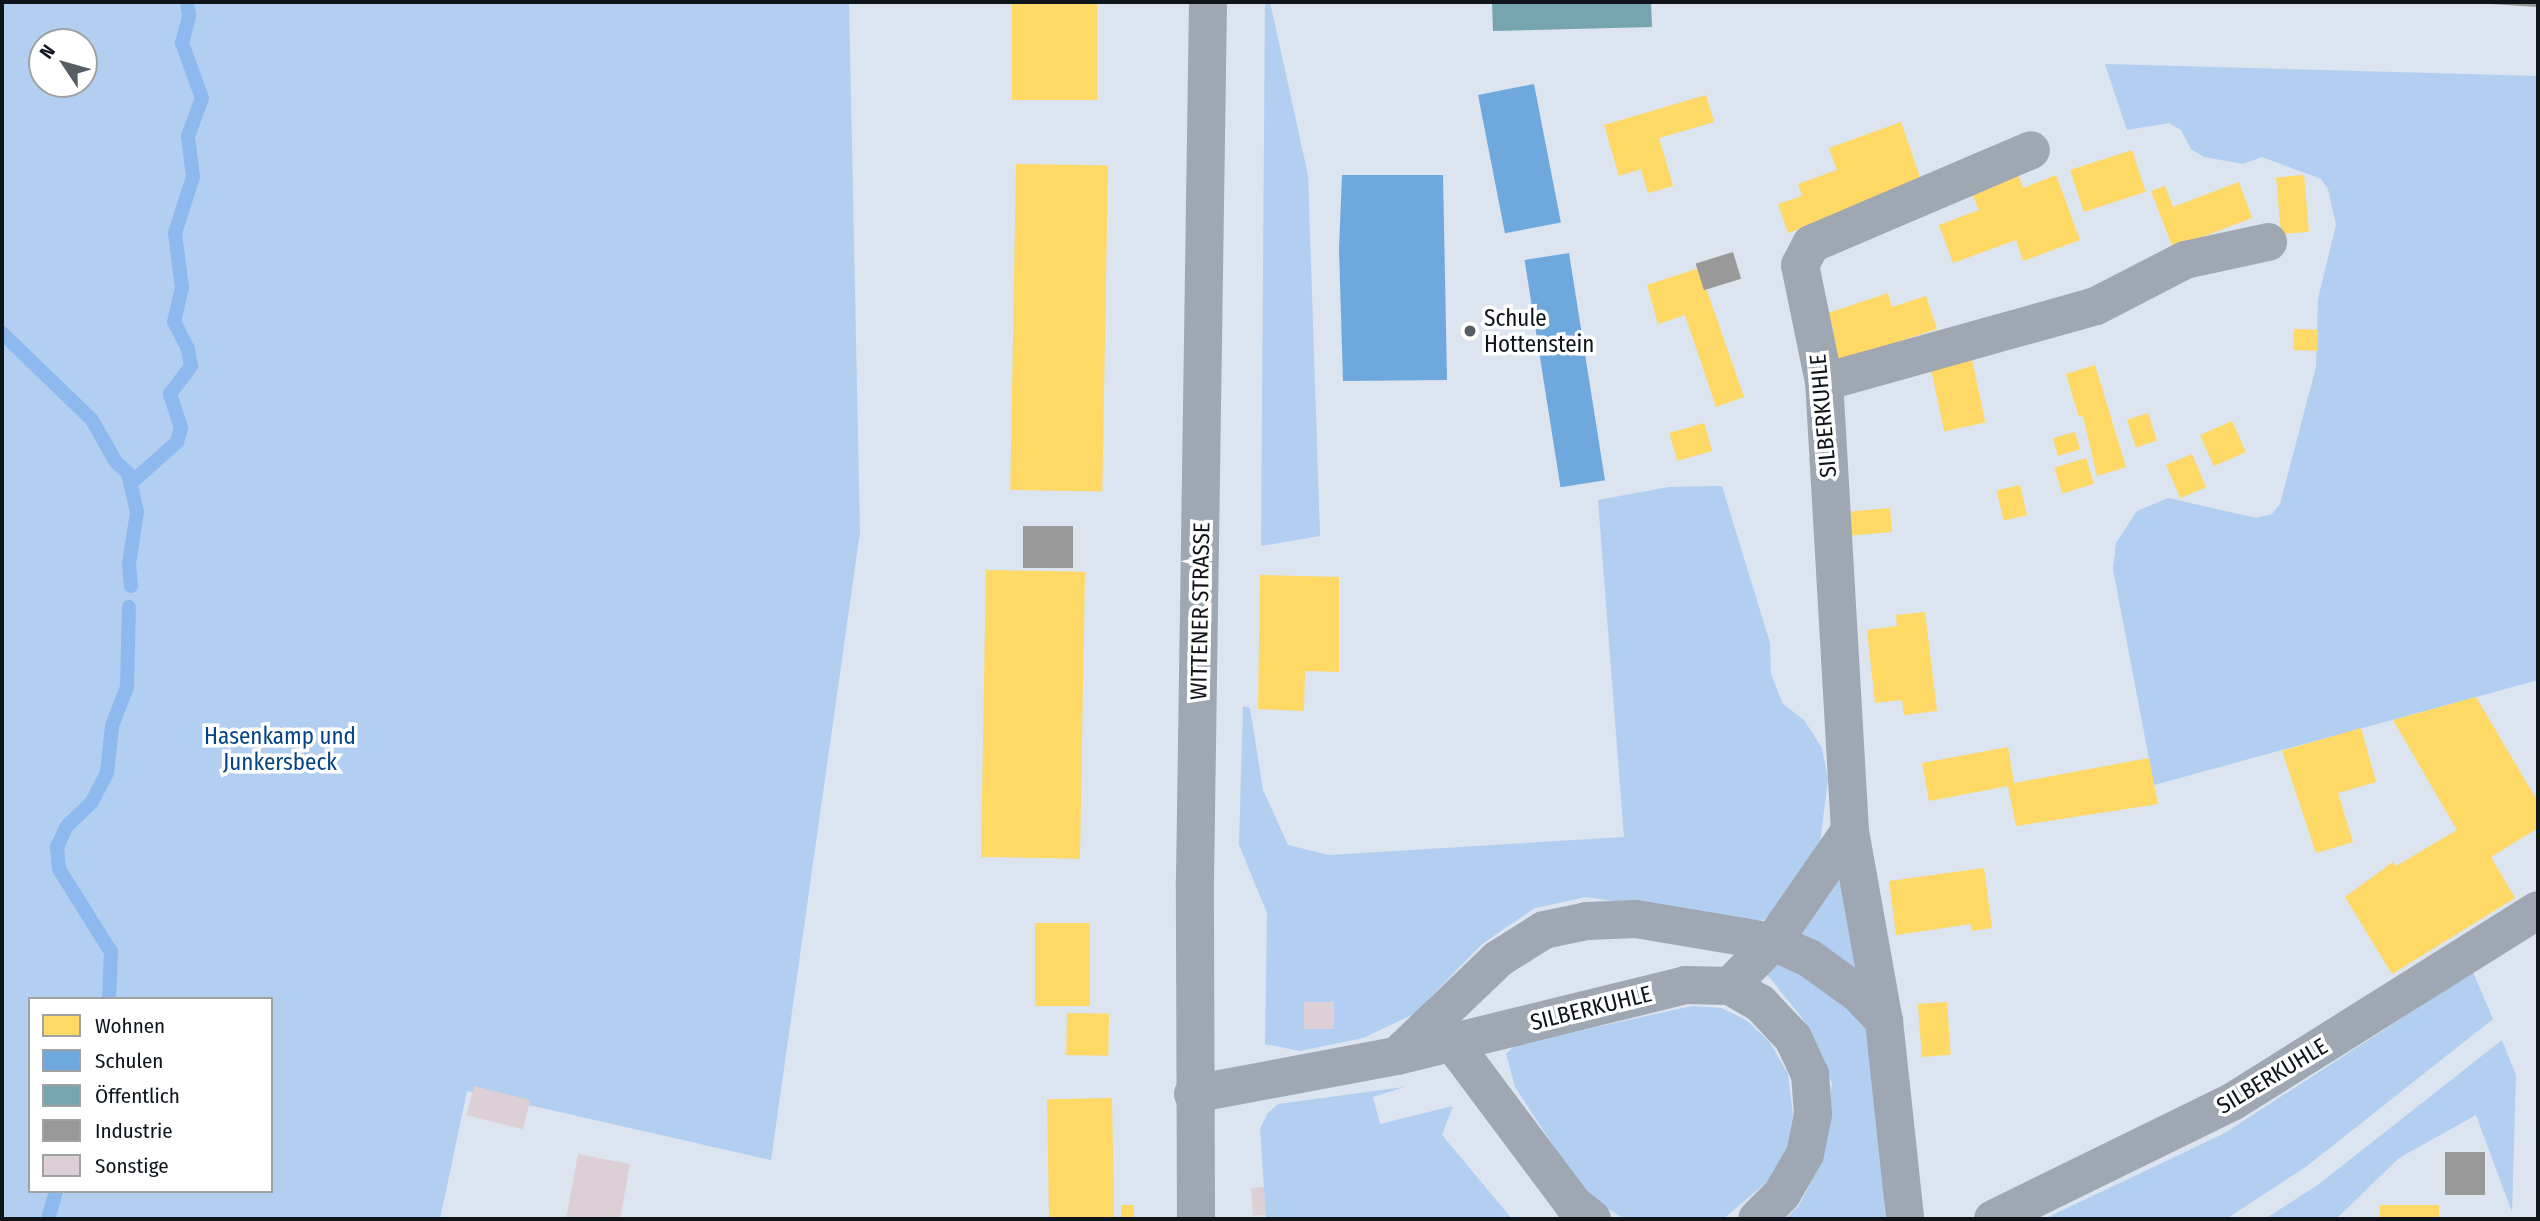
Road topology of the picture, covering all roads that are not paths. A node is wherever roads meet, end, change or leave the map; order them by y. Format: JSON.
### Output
{"nodes":[{"id":1,"x":1208,"y":2,"type":"edge"},
{"id":2,"x":2031,"y":150,"type":"dead end"},
{"id":3,"x":2268,"y":242,"type":"dead end"},
{"id":4,"x":1824,"y":382,"type":"junction"},
{"id":5,"x":1850,"y":831,"type":"junction"},
{"id":6,"x":2538,"y":910,"type":"edge"},
{"id":7,"x":1773,"y":942,"type":"junction"},
{"id":8,"x":1730,"y":986,"type":"junction"},
{"id":9,"x":1884,"y":1021,"type":"junction"},
{"id":10,"x":1452,"y":1042,"type":"junction"},
{"id":11,"x":1397,"y":1056,"type":"junction"},
{"id":12,"x":1193,"y":1094,"type":"junction"},
{"id":13,"x":1196,"y":1219,"type":"edge"},
{"id":14,"x":1592,"y":1219,"type":"edge"},
{"id":15,"x":1758,"y":1219,"type":"edge"},
{"id":16,"x":1905,"y":1219,"type":"edge"},
{"id":17,"x":1993,"y":1219,"type":"edge"}],
"edges":[{"from":1,"to":12,"type":"street","name":"WITTENER STRASSE"},
{"from":2,"to":4,"type":"street","name":"SILBERKUHLE"},
{"from":3,"to":4,"type":"street"},
{"from":4,"to":5,"type":"street","name":"SILBERKUHLE"},
{"from":5,"to":7,"type":"street"},
{"from":5,"to":9,"type":"street","name":"SILBERKUHLE"},
{"from":6,"to":17,"type":"street","name":"SILBERKUHLE"},
{"from":7,"to":8,"type":"street"},
{"from":7,"to":9,"type":"street"},
{"from":7,"to":11,"type":"street"},
{"from":8,"to":10,"type":"street","name":"SILBERKUHLE"},
{"from":8,"to":15,"type":"street","name":"SILBERKUHLE"},
{"from":9,"to":16,"type":"street","name":"SILBERKUHLE"},
{"from":10,"to":11,"type":"street","name":"SILBERKUHLE"},
{"from":10,"to":14,"type":"street"},
{"from":11,"to":12,"type":"street","name":"SILBERKUHLE"},
{"from":12,"to":13,"type":"street","name":"WITTENER STRASSE"}]}
